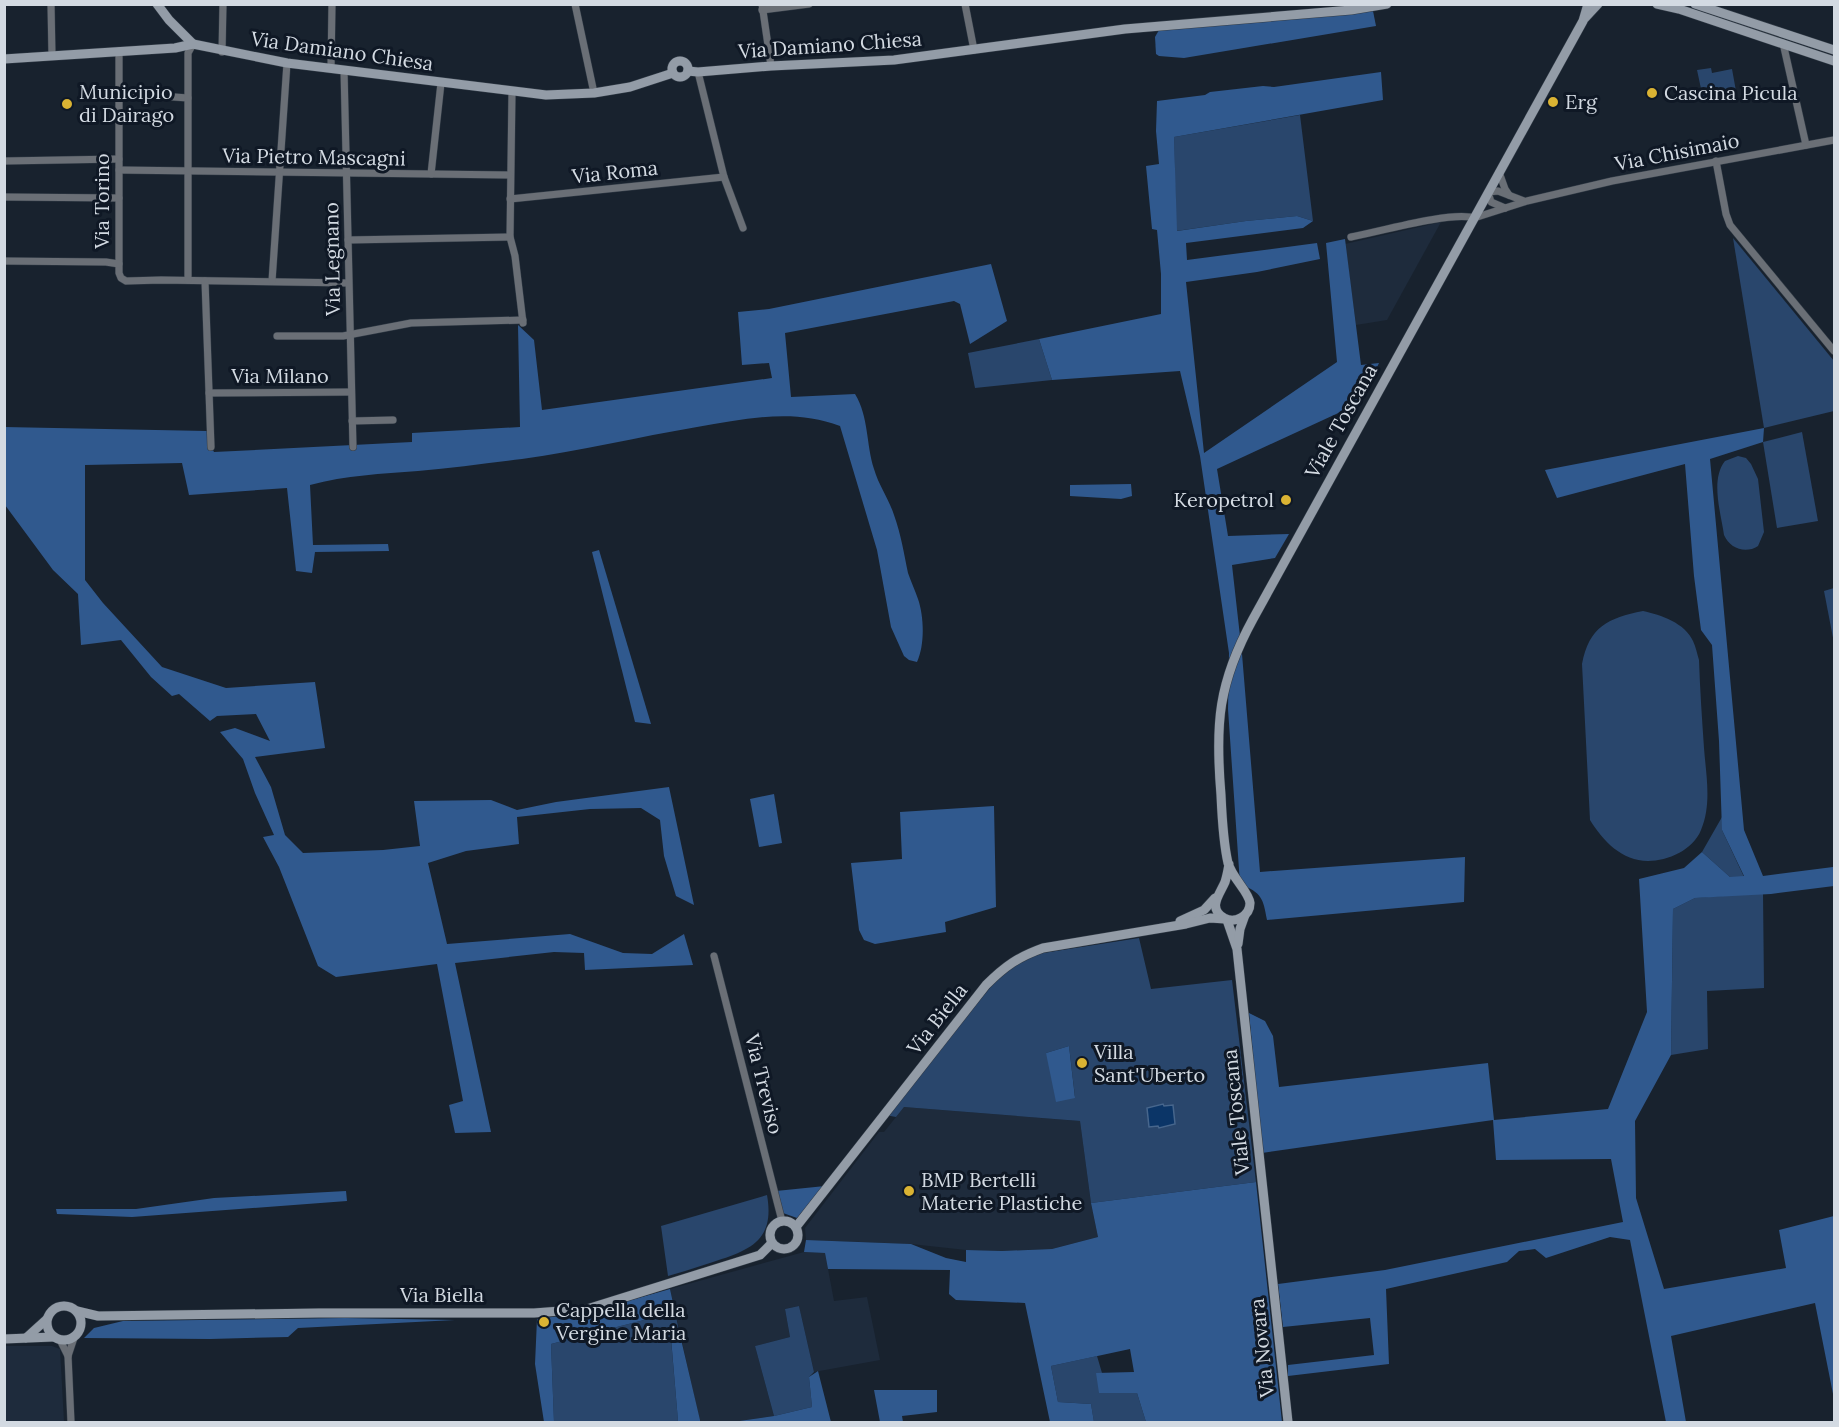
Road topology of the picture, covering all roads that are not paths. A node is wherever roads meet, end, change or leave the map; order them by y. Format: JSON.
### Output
{"nodes":[{"id":1,"x":51,"y":4,"type":"edge"},
{"id":2,"x":157,"y":4,"type":"edge"},
{"id":3,"x":223,"y":4,"type":"edge"},
{"id":4,"x":332,"y":4,"type":"edge"},
{"id":5,"x":575,"y":4,"type":"edge"},
{"id":6,"x":810,"y":4,"type":"edge"},
{"id":7,"x":965,"y":4,"type":"edge"},
{"id":8,"x":1387,"y":4,"type":"edge"},
{"id":9,"x":1578,"y":4,"type":"edge"},
{"id":10,"x":1588,"y":4,"type":"edge"},
{"id":11,"x":1598,"y":4,"type":"edge"},
{"id":12,"x":1657,"y":4,"type":"edge"},
{"id":13,"x":1702,"y":6,"type":"edge"},
{"id":14,"x":762,"y":7,"type":"edge"},
{"id":15,"x":1584,"y":18,"type":"junction"},
{"id":16,"x":193,"y":44,"type":"junction"},
{"id":17,"x":1783,"y":44,"type":"junction"},
{"id":18,"x":974,"y":50,"type":"junction"},
{"id":19,"x":1834,"y":50,"type":"edge"},
{"id":20,"x":119,"y":51,"type":"junction"},
{"id":21,"x":222,"y":52,"type":"junction"},
{"id":22,"x":52,"y":56,"type":"junction"},
{"id":23,"x":4,"y":59,"type":"edge"},
{"id":24,"x":1834,"y":61,"type":"edge"},
{"id":25,"x":287,"y":63,"type":"junction"},
{"id":26,"x":771,"y":66,"type":"junction"},
{"id":27,"x":331,"y":68,"type":"junction"},
{"id":28,"x":344,"y":70,"type":"junction"},
{"id":29,"x":693,"y":72,"type":"junction"},
{"id":30,"x":673,"y":73,"type":"junction"},
{"id":31,"x":441,"y":83,"type":"junction"},
{"id":32,"x":512,"y":92,"type":"junction"},
{"id":33,"x":119,"y":93,"type":"junction"},
{"id":34,"x":594,"y":93,"type":"junction"},
{"id":35,"x":188,"y":98,"type":"junction"},
{"id":36,"x":1834,"y":140,"type":"edge"},
{"id":37,"x":1806,"y":145,"type":"junction"},
{"id":38,"x":119,"y":159,"type":"junction"},
{"id":39,"x":4,"y":161,"type":"edge"},
{"id":40,"x":1716,"y":161,"type":"junction"},
{"id":41,"x":118,"y":170,"type":"junction"},
{"id":42,"x":188,"y":171,"type":"junction"},
{"id":43,"x":1499,"y":172,"type":"junction"},
{"id":44,"x":280,"y":174,"type":"junction"},
{"id":45,"x":346,"y":174,"type":"junction"},
{"id":46,"x":431,"y":174,"type":"junction"},
{"id":47,"x":509,"y":175,"type":"junction"},
{"id":48,"x":724,"y":177,"type":"junction"},
{"id":49,"x":1488,"y":192,"type":"junction"},
{"id":50,"x":4,"y":197,"type":"edge"},
{"id":51,"x":1511,"y":197,"type":"junction"},
{"id":52,"x":119,"y":198,"type":"junction"},
{"id":53,"x":510,"y":200,"type":"junction"},
{"id":54,"x":1527,"y":201,"type":"junction"},
{"id":55,"x":1505,"y":208,"type":"junction"},
{"id":56,"x":1474,"y":218,"type":"junction"},
{"id":57,"x":743,"y":228,"type":"dead end"},
{"id":58,"x":510,"y":237,"type":"junction"},
{"id":59,"x":1351,"y":237,"type":"dead end"},
{"id":60,"x":348,"y":240,"type":"junction"},
{"id":61,"x":4,"y":261,"type":"edge"},
{"id":62,"x":119,"y":264,"type":"junction"},
{"id":63,"x":188,"y":280,"type":"junction"},
{"id":64,"x":205,"y":281,"type":"junction"},
{"id":65,"x":272,"y":281,"type":"junction"},
{"id":66,"x":348,"y":283,"type":"junction"},
{"id":67,"x":350,"y":334,"type":"junction"},
{"id":68,"x":277,"y":336,"type":"dead end"},
{"id":69,"x":1834,"y":351,"type":"edge"},
{"id":70,"x":351,"y":392,"type":"junction"},
{"id":71,"x":209,"y":393,"type":"junction"},
{"id":72,"x":393,"y":420,"type":"dead end"},
{"id":73,"x":352,"y":421,"type":"junction"},
{"id":74,"x":211,"y":447,"type":"dead end"},
{"id":75,"x":353,"y":447,"type":"dead end"},
{"id":76,"x":1229,"y":864,"type":"junction"},
{"id":77,"x":1242,"y":888,"type":"junction"},
{"id":78,"x":1219,"y":893,"type":"junction"},
{"id":79,"x":1245,"y":915,"type":"junction"},
{"id":80,"x":1226,"y":919,"type":"junction"},
{"id":81,"x":1167,"y":927,"type":"junction"},
{"id":82,"x":1238,"y":949,"type":"junction"},
{"id":83,"x":714,"y":956,"type":"dead end"},
{"id":84,"x":782,"y":1221,"type":"junction"},
{"id":85,"x":796,"y":1227,"type":"junction"},
{"id":86,"x":772,"y":1243,"type":"junction"},
{"id":87,"x":1272,"y":1271,"type":"joint"},
{"id":88,"x":77,"y":1311,"type":"junction"},
{"id":89,"x":98,"y":1316,"type":"junction"},
{"id":90,"x":47,"y":1319,"type":"junction"},
{"id":91,"x":81,"y":1326,"type":"junction"},
{"id":92,"x":26,"y":1338,"type":"junction"},
{"id":93,"x":57,"y":1338,"type":"junction"},
{"id":94,"x":74,"y":1338,"type":"junction"},
{"id":95,"x":4,"y":1340,"type":"edge"},
{"id":96,"x":68,"y":1356,"type":"junction"},
{"id":97,"x":71,"y":1422,"type":"edge"},
{"id":98,"x":1288,"y":1422,"type":"edge"}],
"edges":[{"from":1,"to":22,"type":"street"},
{"from":2,"to":16,"type":"street"},
{"from":3,"to":21,"type":"street"},
{"from":4,"to":27,"type":"street"},
{"from":5,"to":34,"type":"street"},
{"from":6,"to":14,"type":"street"},
{"from":7,"to":18,"type":"street"},
{"from":8,"to":18,"type":"street","name":"Via Damiano Chiesa"},
{"from":9,"to":15,"type":"street"},
{"from":10,"to":15,"type":"street","name":"Viale Toscana"},
{"from":11,"to":15,"type":"street","name":"Viale Toscana"},
{"from":12,"to":17,"type":"street"},
{"from":13,"to":19,"type":"street"},
{"from":14,"to":26,"type":"street"},
{"from":15,"to":43,"type":"street","name":"Viale Toscana"},
{"from":16,"to":20,"type":"street","name":"Via Damiano Chiesa"},
{"from":16,"to":21,"type":"street","name":"Via Damiano Chiesa"},
{"from":16,"to":35,"type":"street"},
{"from":17,"to":24,"type":"street"},
{"from":17,"to":37,"type":"street"},
{"from":18,"to":26,"type":"street","name":"Via Damiano Chiesa"},
{"from":20,"to":22,"type":"street","name":"Via Damiano Chiesa"},
{"from":20,"to":33,"type":"street","name":"Via Torino"},
{"from":21,"to":25,"type":"street","name":"Via Damiano Chiesa"},
{"from":22,"to":23,"type":"street","name":"Via Damiano Chiesa"},
{"from":25,"to":27,"type":"street","name":"Via Damiano Chiesa"},
{"from":25,"to":44,"type":"street"},
{"from":26,"to":29,"type":"street","name":"Via Damiano Chiesa"},
{"from":27,"to":28,"type":"street","name":"Via Damiano Chiesa"},
{"from":28,"to":31,"type":"street","name":"Via Damiano Chiesa"},
{"from":28,"to":45,"type":"street","name":"Via Legnano"},
{"from":29,"to":30,"type":"street"},
{"from":29,"to":30,"type":"street"},
{"from":29,"to":48,"type":"street"},
{"from":30,"to":34,"type":"street","name":"Via Damiano Chiesa"},
{"from":31,"to":32,"type":"street","name":"Via Damiano Chiesa"},
{"from":31,"to":46,"type":"street"},
{"from":32,"to":34,"type":"street","name":"Via Damiano Chiesa"},
{"from":32,"to":47,"type":"street"},
{"from":33,"to":35,"type":"street"},
{"from":33,"to":38,"type":"street","name":"Via Torino"},
{"from":35,"to":42,"type":"street"},
{"from":36,"to":37,"type":"street","name":"Via Chisimaio"},
{"from":37,"to":40,"type":"street","name":"Via Chisimaio"},
{"from":38,"to":39,"type":"street"},
{"from":38,"to":41,"type":"street","name":"Via Torino"},
{"from":40,"to":54,"type":"street","name":"Via Chisimaio"},
{"from":40,"to":69,"type":"street"},
{"from":41,"to":42,"type":"street","name":"Via Pietro Mascagni"},
{"from":41,"to":52,"type":"street","name":"Via Torino"},
{"from":42,"to":44,"type":"street","name":"Via Pietro Mascagni"},
{"from":42,"to":63,"type":"street"},
{"from":43,"to":49,"type":"street","name":"Viale Toscana"},
{"from":43,"to":51,"type":"street"},
{"from":44,"to":45,"type":"street","name":"Via Pietro Mascagni"},
{"from":44,"to":65,"type":"street"},
{"from":45,"to":46,"type":"street","name":"Via Pietro Mascagni"},
{"from":45,"to":60,"type":"street","name":"Via Legnano"},
{"from":46,"to":47,"type":"street","name":"Via Pietro Mascagni"},
{"from":47,"to":53,"type":"street"},
{"from":48,"to":53,"type":"street","name":"Via Roma"},
{"from":48,"to":57,"type":"street"},
{"from":49,"to":51,"type":"street","name":"Via Chisimaio"},
{"from":49,"to":55,"type":"street"},
{"from":49,"to":56,"type":"street","name":"Viale Toscana"},
{"from":50,"to":52,"type":"street"},
{"from":51,"to":54,"type":"street","name":"Via Chisimaio"},
{"from":52,"to":62,"type":"street","name":"Via Torino"},
{"from":53,"to":58,"type":"street"},
{"from":54,"to":55,"type":"street","name":"Via Chisimaio"},
{"from":55,"to":56,"type":"street","name":"Via Chisimaio"},
{"from":56,"to":59,"type":"street","name":"Via Chisimaio"},
{"from":56,"to":76,"type":"street","name":"Viale Toscana"},
{"from":58,"to":60,"type":"street"},
{"from":58,"to":67,"type":"street"},
{"from":60,"to":66,"type":"street","name":"Via Legnano"},
{"from":61,"to":62,"type":"street"},
{"from":62,"to":63,"type":"street","name":"Via Torino"},
{"from":63,"to":64,"type":"street"},
{"from":64,"to":65,"type":"street"},
{"from":64,"to":71,"type":"street"},
{"from":65,"to":66,"type":"street"},
{"from":66,"to":67,"type":"street","name":"Via Legnano"},
{"from":67,"to":68,"type":"street"},
{"from":67,"to":70,"type":"street","name":"Via Legnano"},
{"from":70,"to":71,"type":"street","name":"Via Milano"},
{"from":70,"to":73,"type":"street","name":"Via Legnano"},
{"from":71,"to":74,"type":"street"},
{"from":72,"to":73,"type":"street"},
{"from":73,"to":75,"type":"street","name":"Via Legnano"},
{"from":76,"to":77,"type":"street","name":"Viale Toscana"},
{"from":76,"to":78,"type":"street","name":"Viale Toscana"},
{"from":77,"to":78,"type":"street"},
{"from":77,"to":79,"type":"street","name":"Viale Toscana"},
{"from":78,"to":80,"type":"street","name":"Viale Toscana"},
{"from":78,"to":81,"type":"street","name":"Via Biella"},
{"from":79,"to":80,"type":"street"},
{"from":79,"to":82,"type":"street","name":"Viale Toscana"},
{"from":80,"to":81,"type":"street","name":"Via Biella"},
{"from":80,"to":82,"type":"street","name":"Viale Toscana"},
{"from":81,"to":85,"type":"street","name":"Via Biella"},
{"from":82,"to":87,"type":"street","name":"Viale Toscana"},
{"from":83,"to":84,"type":"street","name":"Via Treviso"},
{"from":84,"to":85,"type":"street"},
{"from":84,"to":86,"type":"street"},
{"from":85,"to":86,"type":"street"},
{"from":86,"to":89,"type":"street","name":"Via Biella"},
{"from":87,"to":98,"type":"street","name":"Via Novara"},
{"from":88,"to":89,"type":"street","name":"Via Biella"},
{"from":88,"to":90,"type":"street"},
{"from":88,"to":91,"type":"street"},
{"from":89,"to":91,"type":"street","name":"Via Biella"},
{"from":90,"to":92,"type":"street"},
{"from":90,"to":93,"type":"street"},
{"from":91,"to":94,"type":"street"},
{"from":92,"to":93,"type":"street"},
{"from":92,"to":95,"type":"street"},
{"from":93,"to":94,"type":"street"},
{"from":93,"to":96,"type":"street"},
{"from":94,"to":96,"type":"street"},
{"from":96,"to":97,"type":"street"}]}
